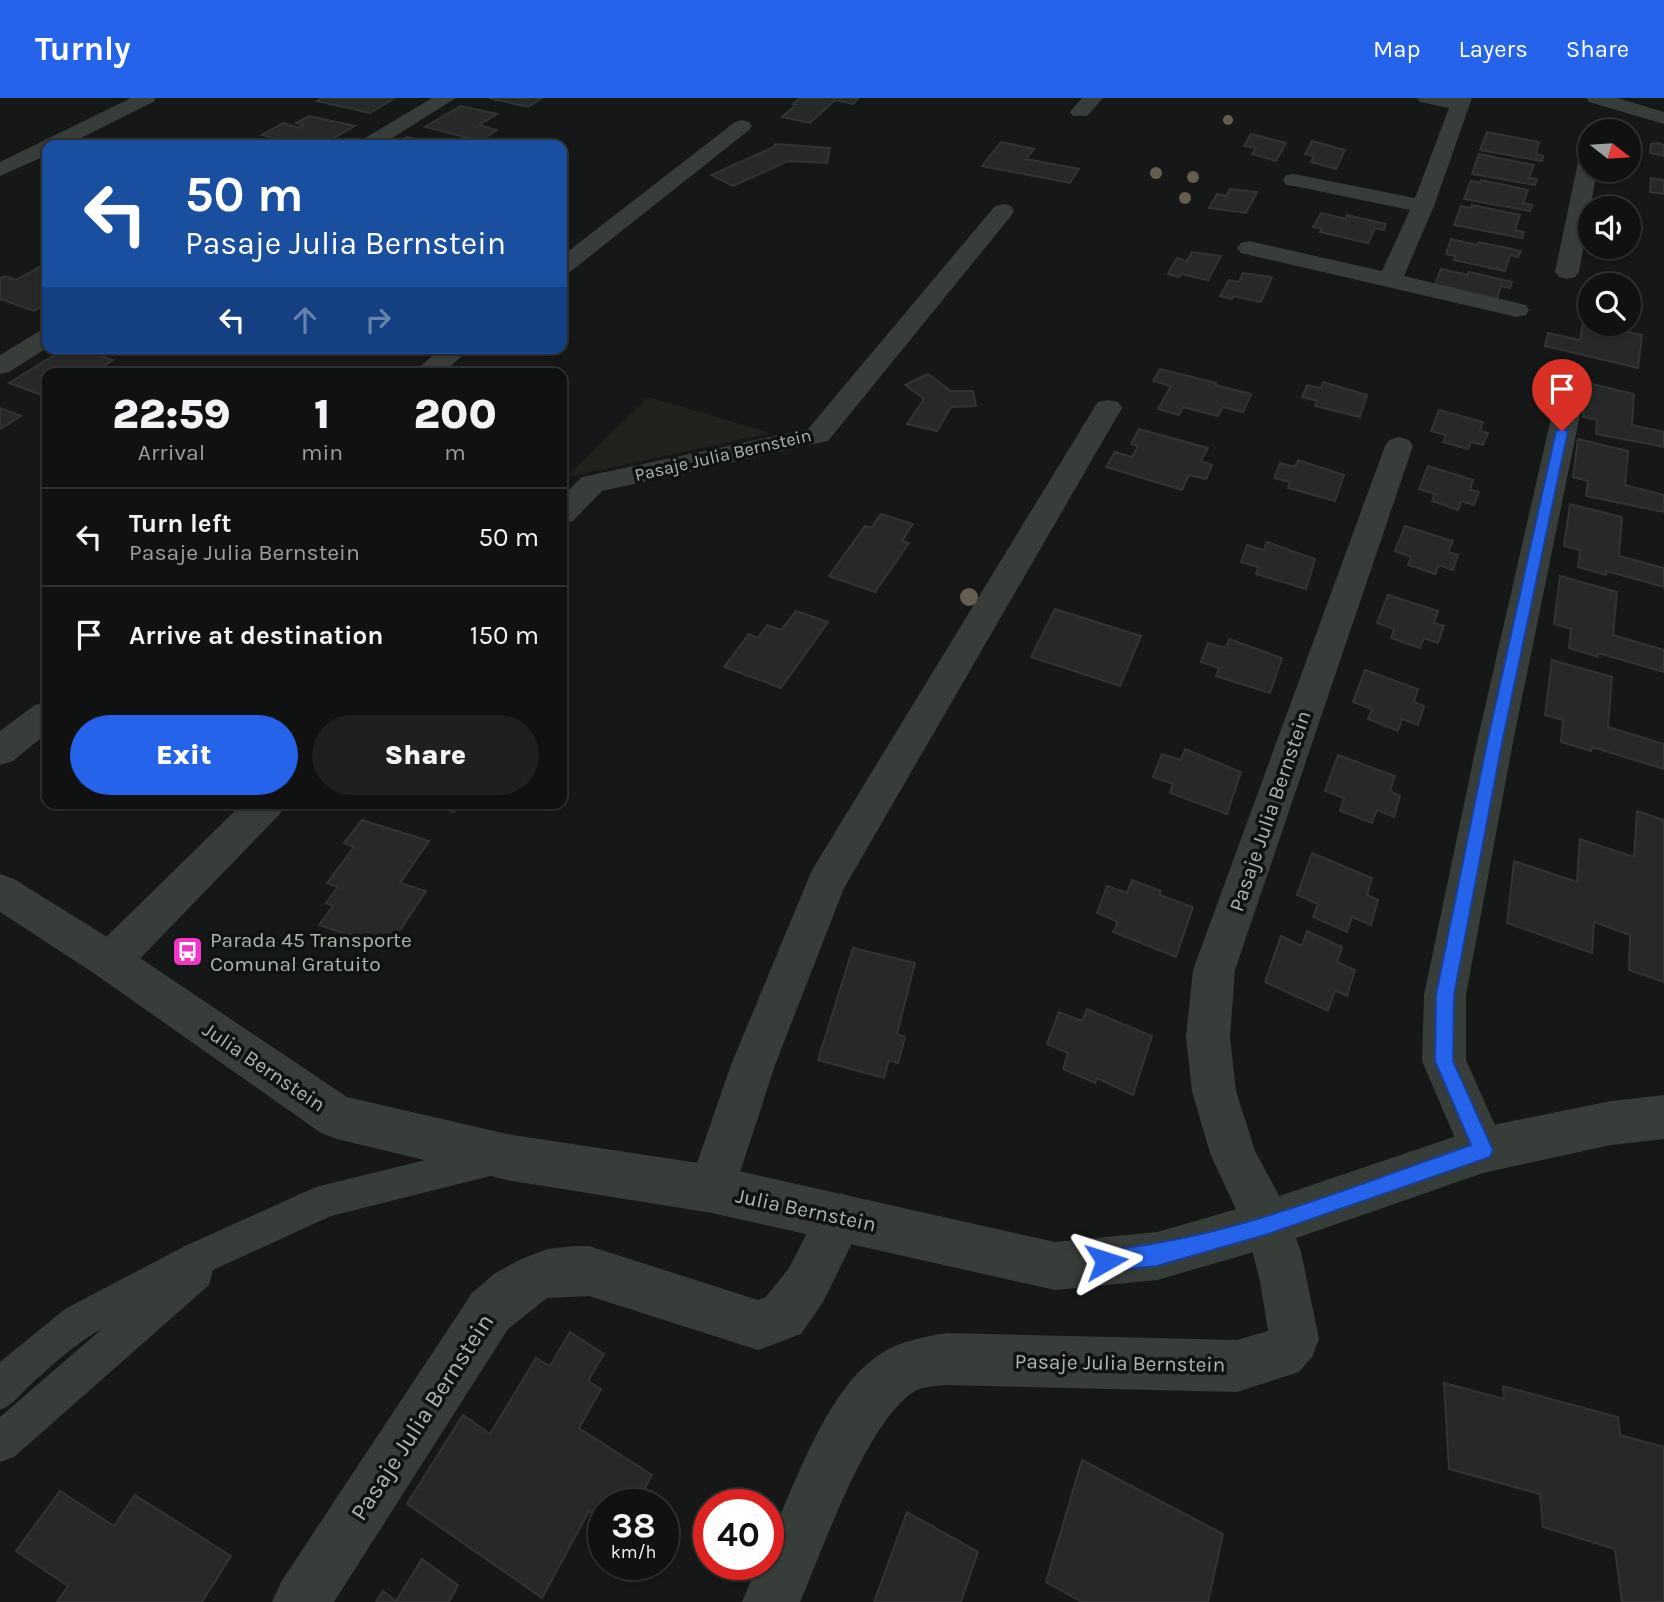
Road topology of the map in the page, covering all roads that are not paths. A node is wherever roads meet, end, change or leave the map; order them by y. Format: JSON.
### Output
{"nodes":[{"id":1,"x":146,"y":98,"type":"edge"},
{"id":2,"x":446,"y":98,"type":"edge"},
{"id":3,"x":1427,"y":98,"type":"edge"},
{"id":4,"x":1461,"y":101,"type":"edge"},
{"id":5,"x":1604,"y":101,"type":"edge"},
{"id":6,"x":1664,"y":118,"type":"edge"},
{"id":7,"x":1598,"y":119,"type":"edge"},
{"id":8,"x":743,"y":126,"type":"dead end"},
{"id":9,"x":61,"y":140,"type":"edge"},
{"id":10,"x":375,"y":140,"type":"edge"},
{"id":11,"x":42,"y":149,"type":"edge"},
{"id":12,"x":0,"y":170,"type":"edge"},
{"id":13,"x":1294,"y":180,"type":"dead end"},
{"id":14,"x":1584,"y":182,"type":"edge"},
{"id":15,"x":1423,"y":206,"type":"junction"},
{"id":16,"x":1003,"y":211,"type":"dead end"},
{"id":17,"x":1249,"y":248,"type":"dead end"},
{"id":18,"x":567,"y":263,"type":"edge"},
{"id":19,"x":1567,"y":272,"type":"dead end"},
{"id":20,"x":1390,"y":280,"type":"junction"},
{"id":21,"x":1517,"y":310,"type":"dead end"},
{"id":22,"x":42,"y":340,"type":"edge"},
{"id":23,"x":450,"y":354,"type":"edge"},
{"id":24,"x":0,"y":366,"type":"edge"},
{"id":25,"x":432,"y":368,"type":"edge"},
{"id":26,"x":1567,"y":405,"type":"dead end"},
{"id":27,"x":1108,"y":408,"type":"dead end"},
{"id":28,"x":1399,"y":446,"type":"dead end"},
{"id":29,"x":567,"y":509,"type":"edge"},
{"id":30,"x":42,"y":718,"type":"edge"},
{"id":31,"x":0,"y":751,"type":"edge"},
{"id":32,"x":261,"y":809,"type":"edge"},
{"id":33,"x":0,"y":891,"type":"edge"},
{"id":34,"x":110,"y":961,"type":"junction"},
{"id":35,"x":1664,"y":1117,"type":"edge"},
{"id":36,"x":1483,"y":1150,"type":"junction"},
{"id":37,"x":507,"y":1157,"type":"junction"},
{"id":38,"x":712,"y":1189,"type":"junction"},
{"id":39,"x":841,"y":1217,"type":"junction"},
{"id":40,"x":1268,"y":1224,"type":"junction"},
{"id":41,"x":218,"y":1250,"type":"junction"},
{"id":42,"x":0,"y":1391,"type":"edge"},
{"id":43,"x":0,"y":1443,"type":"edge"},
{"id":44,"x":301,"y":1602,"type":"edge"},
{"id":45,"x":771,"y":1602,"type":"edge"}],
"edges":[{"from":1,"to":9,"type":"street"},
{"from":2,"to":10,"type":"street"},
{"from":3,"to":4,"type":"street"},
{"from":4,"to":15,"type":"street"},
{"from":5,"to":6,"type":"street"},
{"from":5,"to":7,"type":"street"},
{"from":8,"to":18,"type":"street"},
{"from":11,"to":12,"type":"street"},
{"from":13,"to":15,"type":"street"},
{"from":14,"to":19,"type":"street"},
{"from":15,"to":20,"type":"street"},
{"from":16,"to":29,"type":"street","name":"Pasaje Julia Bernstein"},
{"from":17,"to":20,"type":"street"},
{"from":20,"to":21,"type":"street"},
{"from":22,"to":24,"type":"street"},
{"from":23,"to":25,"type":"street"},
{"from":26,"to":36,"type":"street"},
{"from":27,"to":38,"type":"street"},
{"from":28,"to":40,"type":"street","name":"Pasaje Julia Bernstein"},
{"from":30,"to":31,"type":"street"},
{"from":32,"to":34,"type":"street"},
{"from":33,"to":34,"type":"street","name":"Julia Bernstein"},
{"from":34,"to":37,"type":"street","name":"Julia Bernstein"},
{"from":35,"to":36,"type":"street","name":"Julia Bernstein"},
{"from":36,"to":40,"type":"street","name":"Julia Bernstein"},
{"from":37,"to":38,"type":"street","name":"Julia Bernstein"},
{"from":37,"to":41,"type":"lane"},
{"from":38,"to":39,"type":"street","name":"Julia Bernstein"},
{"from":39,"to":40,"type":"street","name":"Julia Bernstein"},
{"from":39,"to":44,"type":"street","name":"Pasaje Julia Bernstein"},
{"from":40,"to":45,"type":"street","name":"Pasaje Julia Bernstein"},
{"from":41,"to":42,"type":"lane"},
{"from":41,"to":43,"type":"lane"}]}
